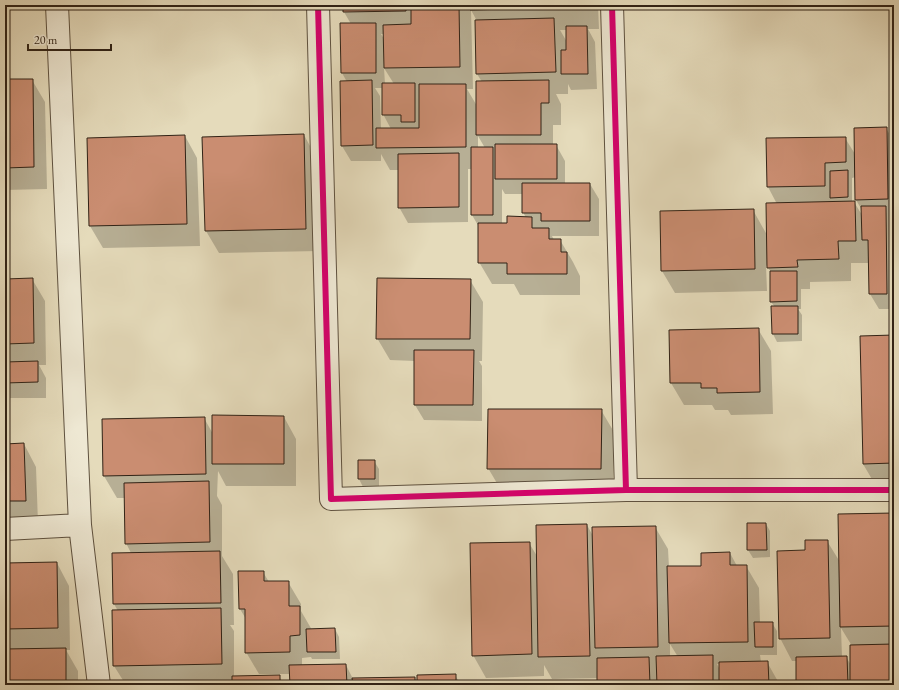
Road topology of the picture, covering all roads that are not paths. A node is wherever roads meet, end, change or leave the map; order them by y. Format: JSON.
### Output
{"nodes":[{"id":1,"x":57,"y":5,"type":"edge"},
{"id":2,"x":318,"y":5,"type":"edge"},
{"id":3,"x":612,"y":5,"type":"edge"},
{"id":4,"x":626,"y":490,"type":"junction"},
{"id":5,"x":894,"y":490,"type":"edge"},
{"id":6,"x":80,"y":525,"type":"junction"},
{"id":7,"x":5,"y":529,"type":"edge"},
{"id":8,"x":99,"y":685,"type":"edge"}],
"edges":[{"from":1,"to":6,"type":"street"},
{"from":2,"to":4,"type":"street"},
{"from":3,"to":4,"type":"street"},
{"from":4,"to":5,"type":"street"},
{"from":6,"to":7,"type":"street"},
{"from":6,"to":8,"type":"street"}]}
